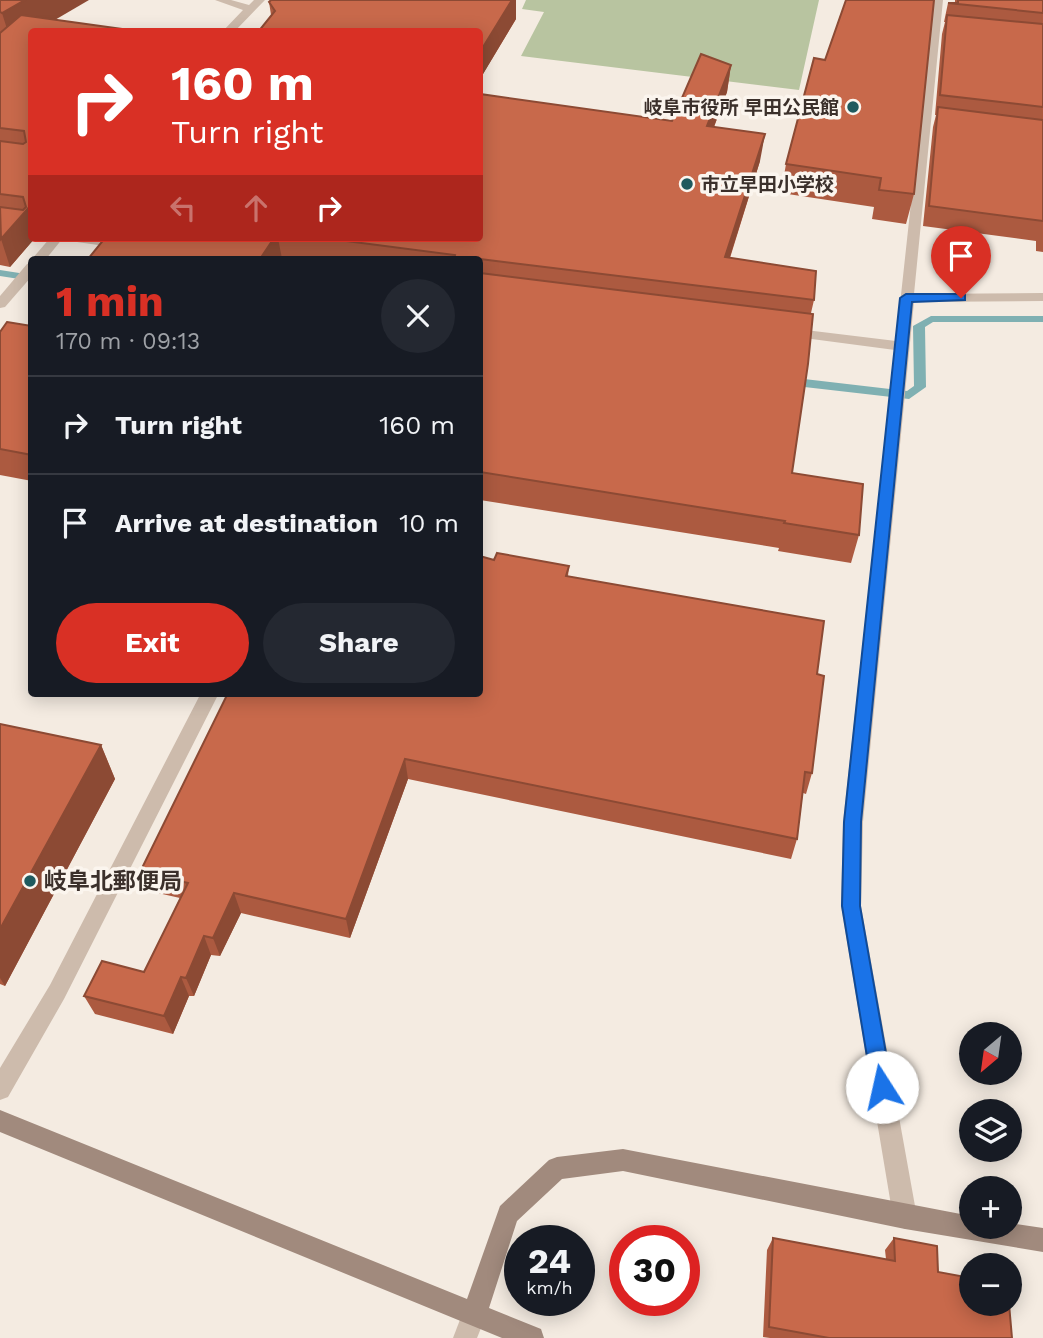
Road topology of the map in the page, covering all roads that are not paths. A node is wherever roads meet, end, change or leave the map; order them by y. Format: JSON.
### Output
{"nodes":[{"id":1,"x":220,"y":0,"type":"edge"},
{"id":2,"x":260,"y":0,"type":"edge"},
{"id":3,"x":938,"y":0,"type":"edge"},
{"id":4,"x":250,"y":9,"type":"junction"},
{"id":5,"x":231,"y":28,"type":"edge"},
{"id":6,"x":54,"y":242,"type":"edge"},
{"id":7,"x":104,"y":242,"type":"edge"},
{"id":8,"x":145,"y":248,"type":"edge"},
{"id":9,"x":42,"y":256,"type":"edge"},
{"id":10,"x":28,"y":272,"type":"edge"},
{"id":11,"x":1043,"y":297,"type":"edge"},
{"id":12,"x":906,"y":298,"type":"junction"},
{"id":13,"x":0,"y":304,"type":"edge"},
{"id":14,"x":778,"y":331,"type":"edge"},
{"id":15,"x":901,"y":346,"type":"junction"},
{"id":16,"x":208,"y":697,"type":"edge"},
{"id":17,"x":0,"y":1089,"type":"edge"},
{"id":18,"x":0,"y":1121,"type":"edge"},
{"id":19,"x":905,"y":1217,"type":"junction"},
{"id":20,"x":1043,"y":1240,"type":"edge"},
{"id":21,"x":475,"y":1313,"type":"junction"},
{"id":22,"x":465,"y":1338,"type":"edge"},
{"id":23,"x":532,"y":1338,"type":"edge"}],
"edges":[{"from":1,"to":4,"type":"street"},
{"from":2,"to":4,"type":"street"},
{"from":3,"to":12,"type":"street"},
{"from":4,"to":5,"type":"street"},
{"from":6,"to":9,"type":"street"},
{"from":7,"to":8,"type":"street"},
{"from":10,"to":13,"type":"street"},
{"from":11,"to":12,"type":"street"},
{"from":12,"to":15,"type":"street"},
{"from":14,"to":15,"type":"street"},
{"from":15,"to":19,"type":"street"},
{"from":16,"to":17,"type":"street"},
{"from":18,"to":21,"type":"street"},
{"from":19,"to":20,"type":"street"},
{"from":19,"to":21,"type":"street"},
{"from":21,"to":22,"type":"street"},
{"from":21,"to":23,"type":"street"}]}
